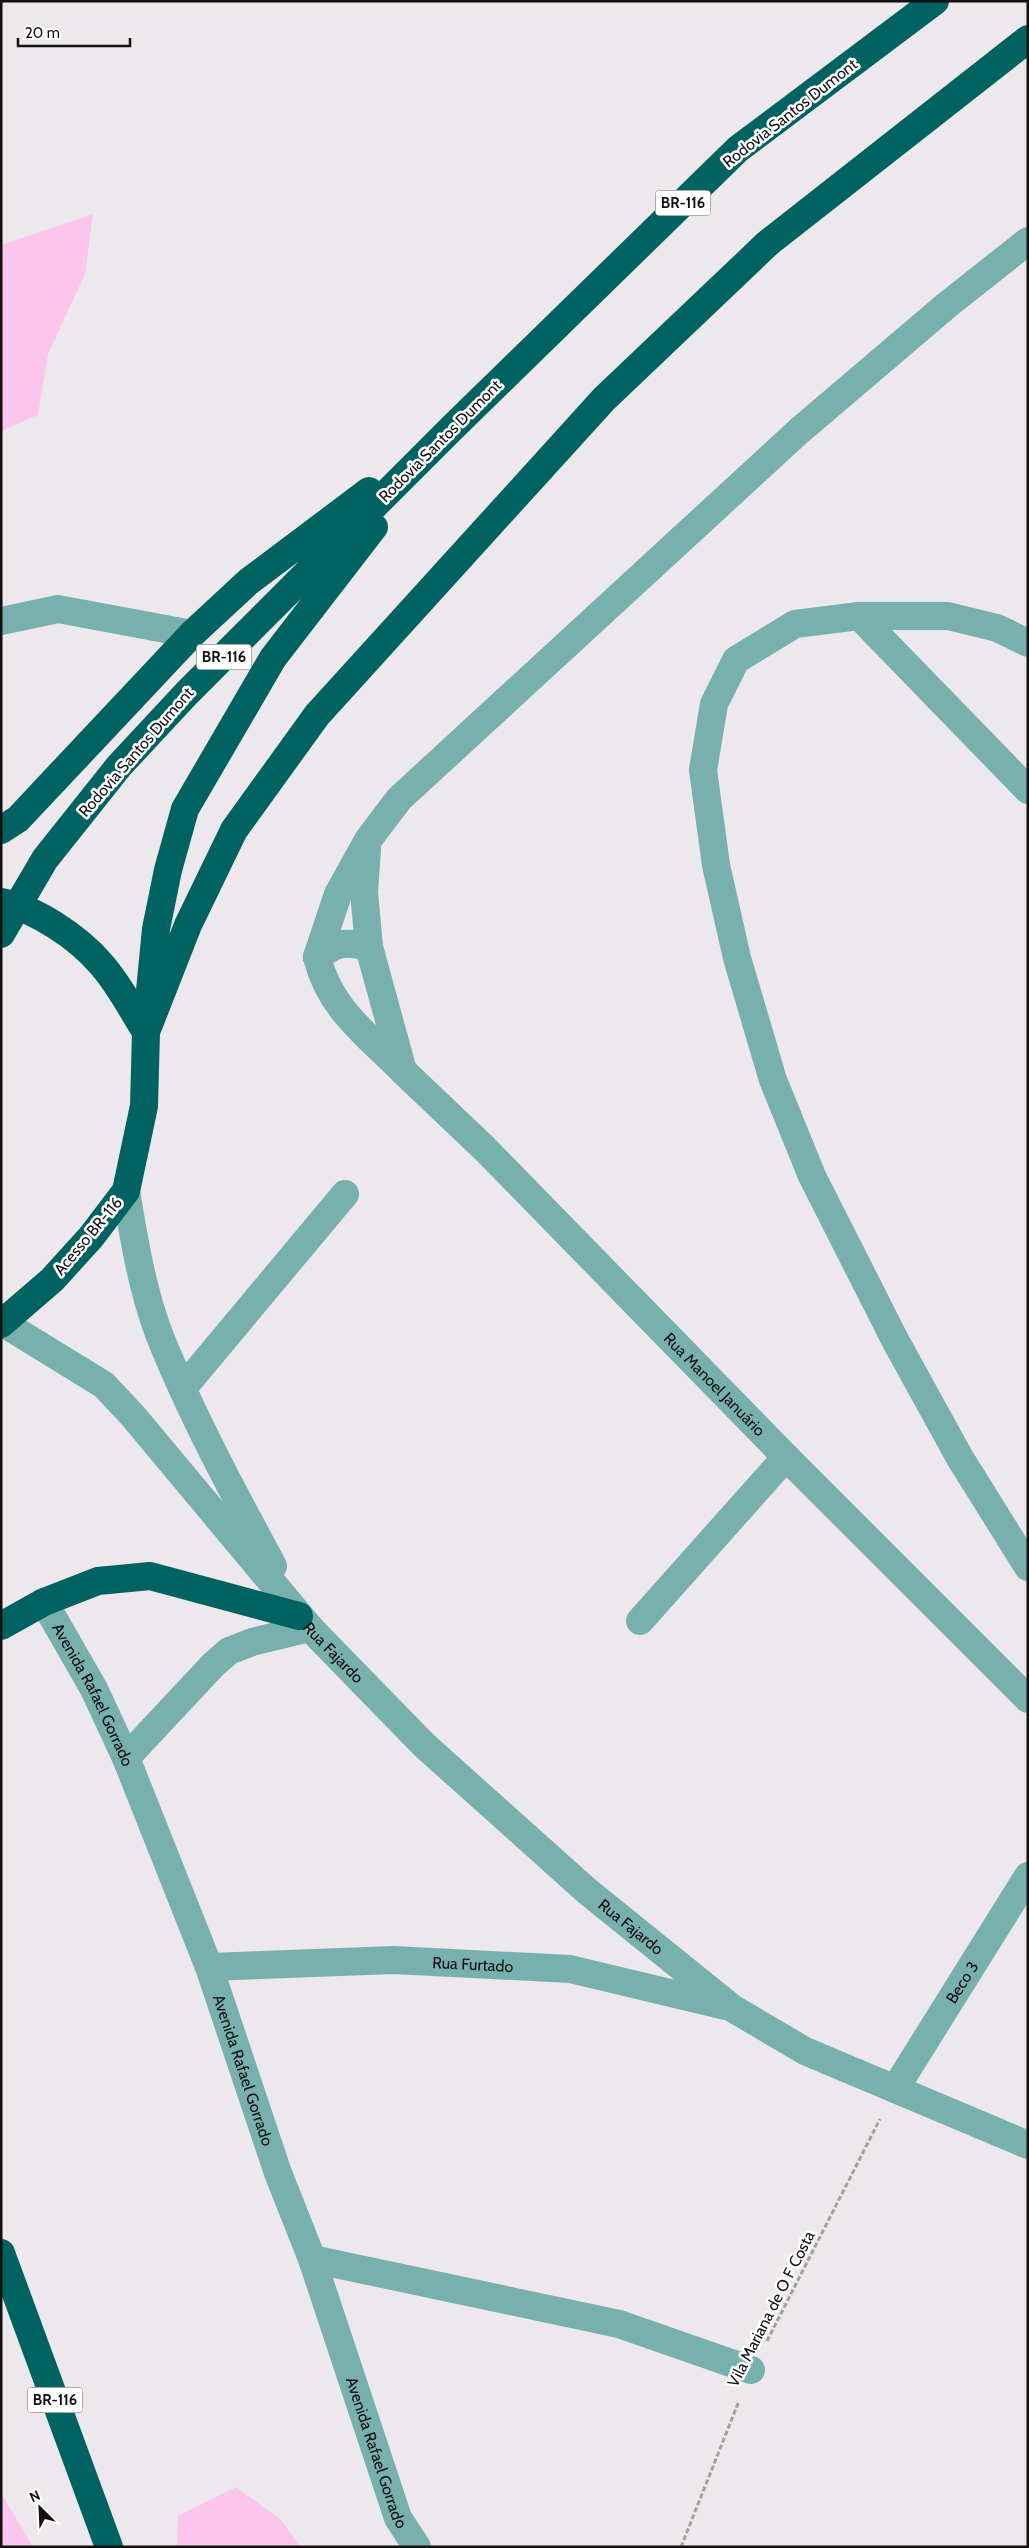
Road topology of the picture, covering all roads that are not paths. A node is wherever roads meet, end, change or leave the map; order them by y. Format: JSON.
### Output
{"nodes":[{"id":1,"x":935,"y":1,"type":"edge"},
{"id":2,"x":1028,"y":39,"type":"edge"},
{"id":3,"x":1028,"y":241,"type":"edge"},
{"id":4,"x":452,"y":428,"type":"junction"},
{"id":5,"x":859,"y":616,"type":"junction"},
{"id":6,"x":1,"y":620,"type":"edge"},
{"id":7,"x":192,"y":634,"type":"junction"},
{"id":8,"x":1028,"y":643,"type":"edge"},
{"id":9,"x":1028,"y":790,"type":"edge"},
{"id":10,"x":1,"y":830,"type":"edge"},
{"id":11,"x":368,"y":840,"type":"junction"},
{"id":12,"x":9,"y":903,"type":"edge"},
{"id":13,"x":1,"y":934,"type":"edge"},
{"id":14,"x":369,"y":947,"type":"junction"},
{"id":15,"x":318,"y":957,"type":"junction"},
{"id":16,"x":146,"y":1032,"type":"junction"},
{"id":17,"x":403,"y":1071,"type":"junction"},
{"id":18,"x":126,"y":1190,"type":"junction"},
{"id":19,"x":345,"y":1194,"type":"dead end"},
{"id":20,"x":2,"y":1323,"type":"edge"},
{"id":21,"x":183,"y":1388,"type":"junction"},
{"id":22,"x":786,"y":1457,"type":"junction"},
{"id":23,"x":1028,"y":1567,"type":"edge"},
{"id":24,"x":44,"y":1602,"type":"junction"},
{"id":25,"x":640,"y":1621,"type":"dead end"},
{"id":26,"x":304,"y":1622,"type":"junction"},
{"id":27,"x":1,"y":1626,"type":"edge"},
{"id":28,"x":1028,"y":1699,"type":"edge"},
{"id":29,"x":126,"y":1758,"type":"junction"},
{"id":30,"x":1028,"y":1876,"type":"edge"},
{"id":31,"x":209,"y":1967,"type":"junction"},
{"id":32,"x":732,"y":2008,"type":"junction"},
{"id":33,"x":895,"y":2089,"type":"junction"},
{"id":34,"x":1028,"y":2145,"type":"edge"},
{"id":35,"x":1,"y":2253,"type":"edge"},
{"id":36,"x":312,"y":2259,"type":"junction"},
{"id":37,"x":751,"y":2370,"type":"road end"},
{"id":38,"x":109,"y":2547,"type":"edge"},
{"id":39,"x":417,"y":2547,"type":"edge"}],
"edges":[{"from":1,"to":4,"type":"highway","name":"Rodovia Santos Dumont","number":"BR-116"},
{"from":2,"to":16,"type":"highway"},
{"from":3,"to":11,"type":"street"},
{"from":4,"to":7,"type":"highway"},
{"from":4,"to":12,"type":"highway","name":"Rodovia Santos Dumont","number":"BR-116"},
{"from":4,"to":16,"type":"highway","name":"Acesso BR-116"},
{"from":5,"to":8,"type":"street"},
{"from":5,"to":9,"type":"street"},
{"from":5,"to":23,"type":"street"},
{"from":6,"to":7,"type":"street"},
{"from":7,"to":10,"type":"highway"},
{"from":11,"to":14,"type":"street"},
{"from":11,"to":15,"type":"street"},
{"from":12,"to":13,"type":"highway","name":"Rodovia Santos Dumont","number":"BR-116"},
{"from":12,"to":16,"type":"highway"},
{"from":14,"to":15,"type":"street"},
{"from":14,"to":17,"type":"street"},
{"from":15,"to":17,"type":"street","name":"Rua Manoel Januário"},
{"from":16,"to":18,"type":"highway","name":"Acesso BR-116"},
{"from":17,"to":22,"type":"street","name":"Rua Manoel Januário"},
{"from":18,"to":20,"type":"highway","name":"Acesso BR-116"},
{"from":18,"to":21,"type":"street"},
{"from":19,"to":21,"type":"street"},
{"from":20,"to":26,"type":"street","name":"Acesso BR-116"},
{"from":21,"to":26,"type":"street"},
{"from":22,"to":25,"type":"street"},
{"from":22,"to":28,"type":"street","name":"Rua Manoel Januário"},
{"from":24,"to":26,"type":"highway"},
{"from":24,"to":27,"type":"highway"},
{"from":24,"to":29,"type":"street","name":"Avenida Rafael Gorrado"},
{"from":26,"to":29,"type":"street"},
{"from":26,"to":32,"type":"street","name":"Rua Fajardo"},
{"from":29,"to":31,"type":"street","name":"Avenida Rafael Gorrado"},
{"from":30,"to":33,"type":"street","name":"Beco 3"},
{"from":31,"to":32,"type":"street","name":"Rua Furtado"},
{"from":31,"to":36,"type":"street","name":"Avenida Rafael Gorrado"},
{"from":32,"to":33,"type":"street","name":"Rua Fajardo"},
{"from":33,"to":34,"type":"street","name":"Rua Fajardo"},
{"from":35,"to":38,"type":"highway","number":"BR-116"},
{"from":36,"to":37,"type":"street"},
{"from":36,"to":39,"type":"street","name":"Avenida Rafael Gorrado"}]}
